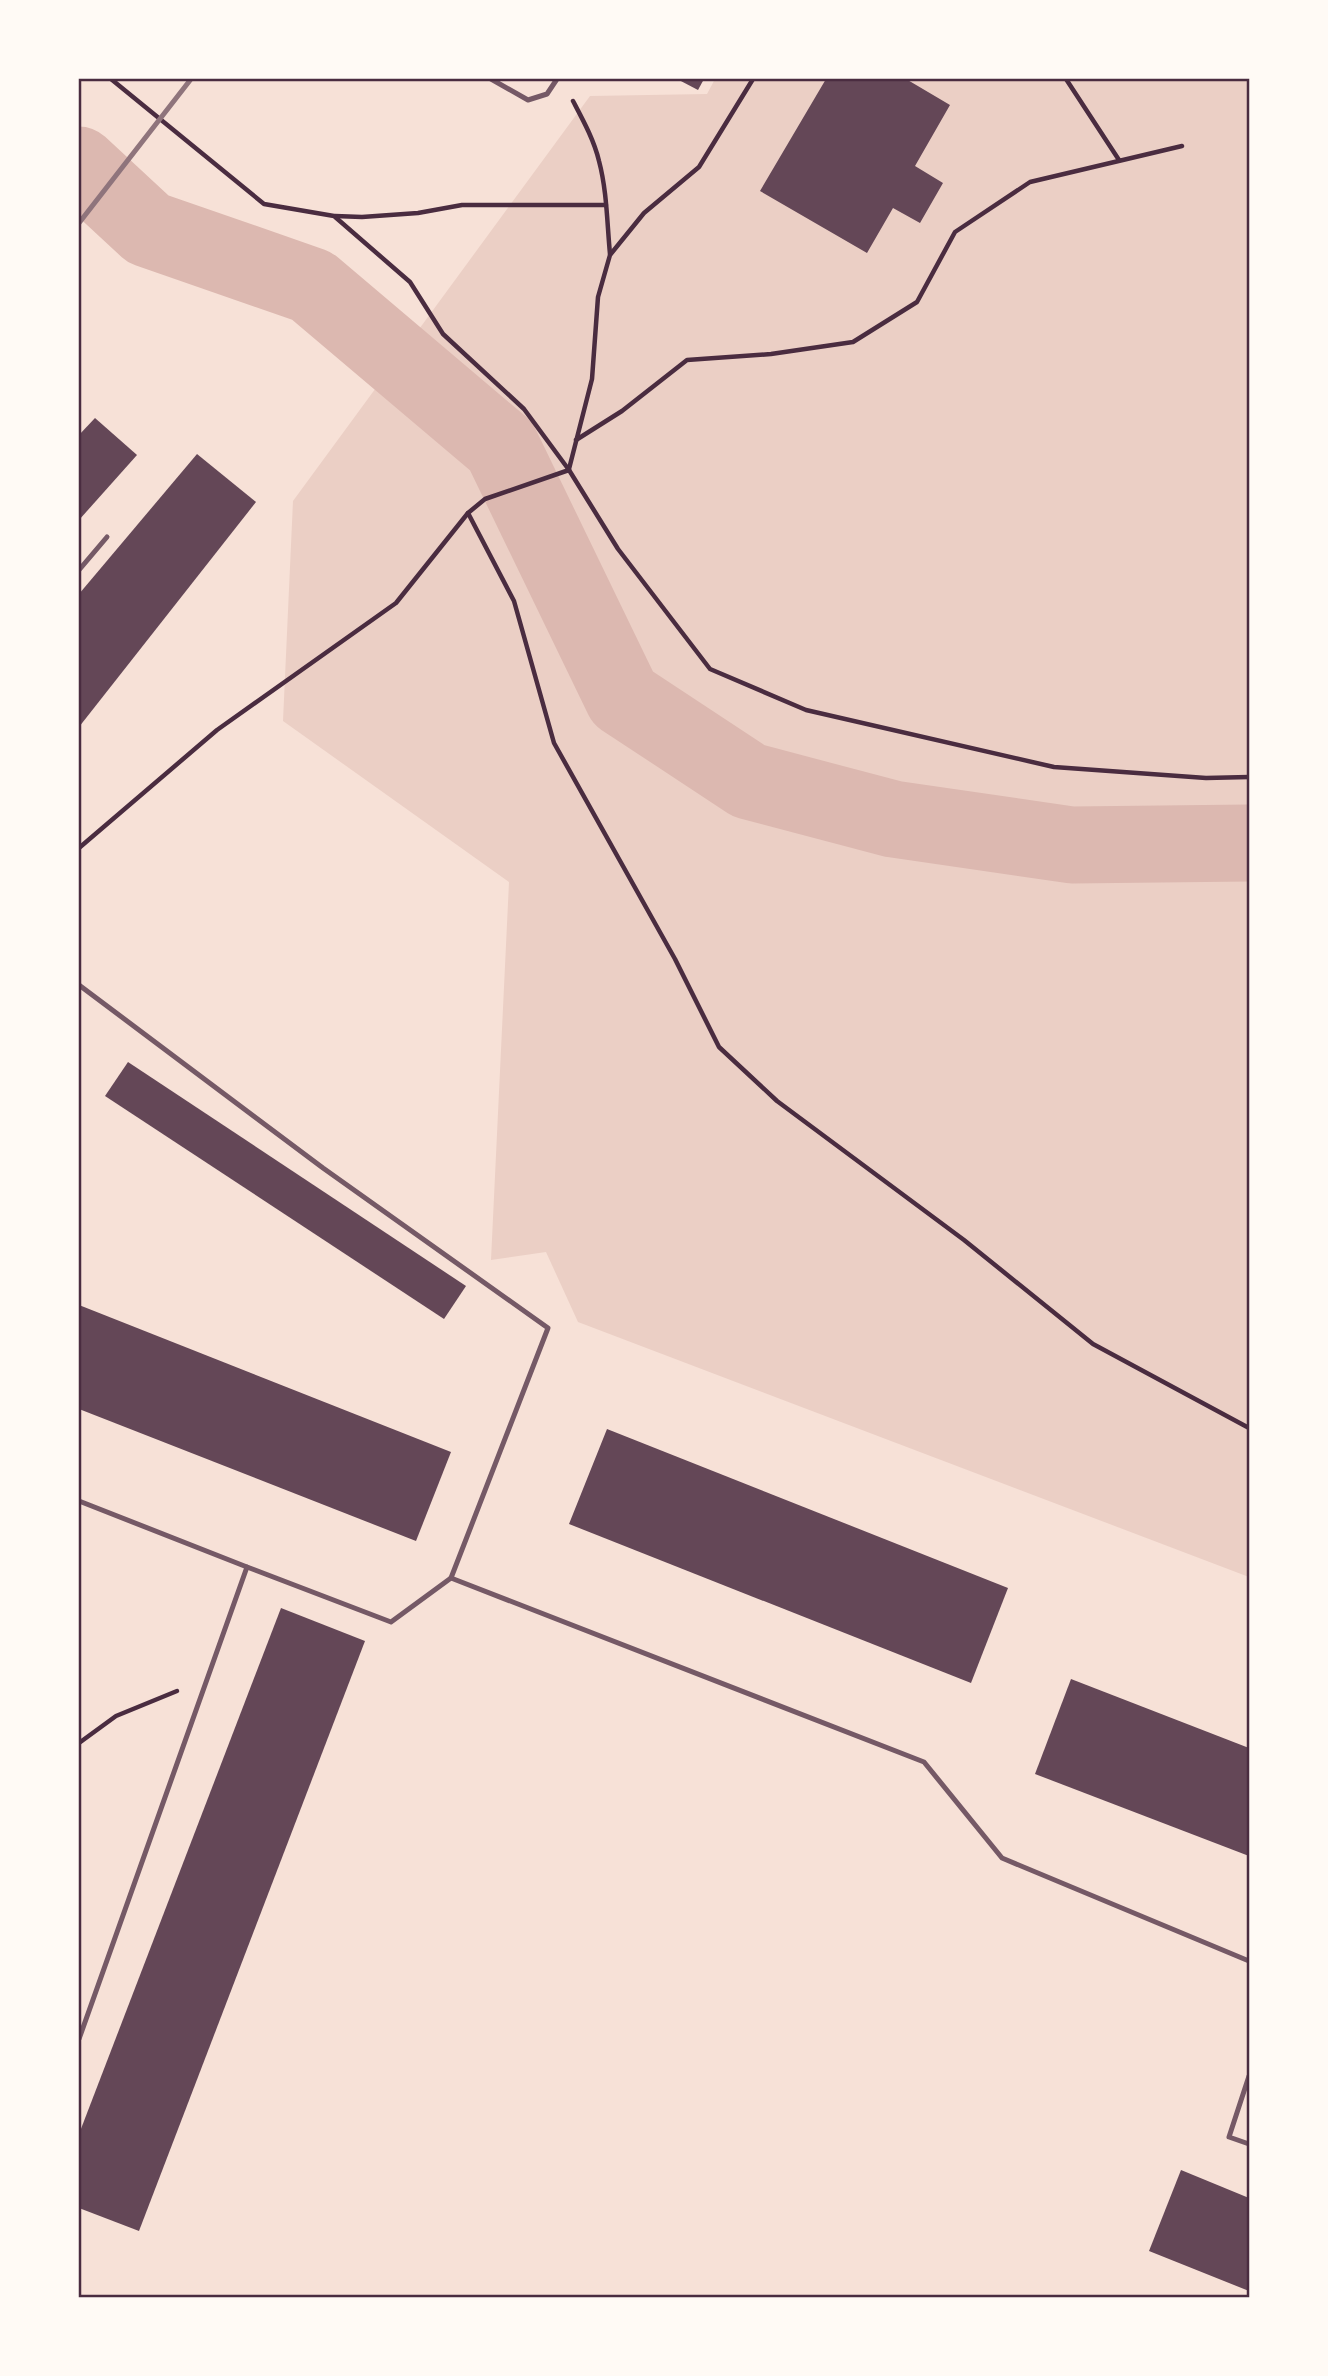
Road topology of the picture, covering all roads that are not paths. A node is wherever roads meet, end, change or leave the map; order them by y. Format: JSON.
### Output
{"nodes":[{"id":1,"x":491,"y":79,"type":"edge"},
{"id":2,"x":557,"y":79,"type":"edge"},
{"id":3,"x":107,"y":537,"type":"dead end"},
{"id":4,"x":79,"y":569,"type":"edge"},
{"id":5,"x":79,"y":985,"type":"edge"},
{"id":6,"x":79,"y":1501,"type":"edge"},
{"id":7,"x":247,"y":1567,"type":"junction"},
{"id":8,"x":451,"y":1578,"type":"junction"},
{"id":9,"x":1249,"y":1961,"type":"edge"},
{"id":10,"x":79,"y":2039,"type":"edge"},
{"id":11,"x":1249,"y":2076,"type":"edge"},
{"id":12,"x":1249,"y":2144,"type":"edge"}],
"edges":[{"from":1,"to":2,"type":"lane"},
{"from":3,"to":4,"type":"lane"},
{"from":5,"to":8,"type":"lane"},
{"from":6,"to":7,"type":"lane"},
{"from":7,"to":8,"type":"lane"},
{"from":7,"to":10,"type":"lane"},
{"from":8,"to":9,"type":"lane"},
{"from":11,"to":12,"type":"lane"}]}
